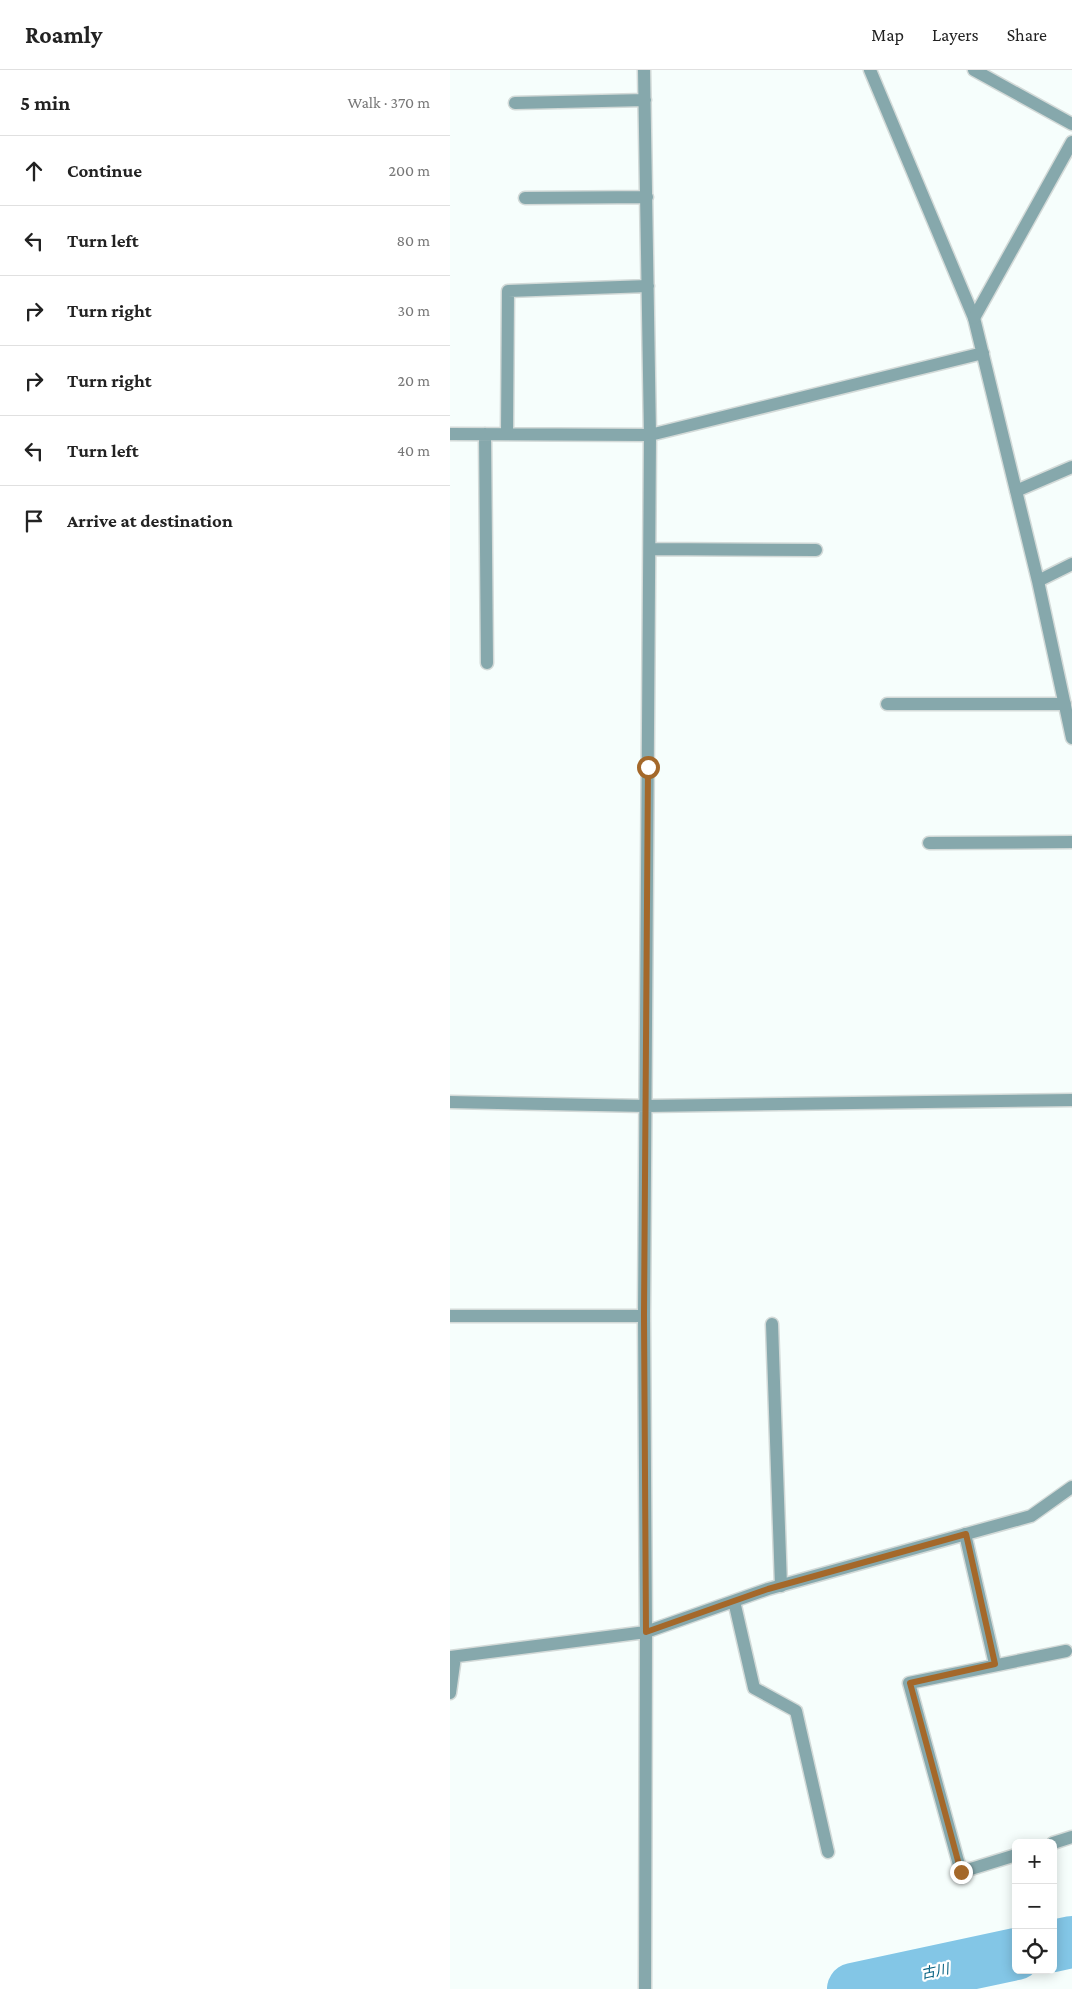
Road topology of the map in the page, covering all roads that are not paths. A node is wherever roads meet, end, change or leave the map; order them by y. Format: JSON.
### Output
{"nodes":[{"id":1,"x":644,"y":70,"type":"edge"},
{"id":2,"x":870,"y":70,"type":"edge"},
{"id":3,"x":974,"y":70,"type":"edge"},
{"id":4,"x":645,"y":100,"type":"junction"},
{"id":5,"x":515,"y":103,"type":"dead end"},
{"id":6,"x":1072,"y":124,"type":"edge"},
{"id":7,"x":1072,"y":142,"type":"edge"},
{"id":8,"x":646,"y":197,"type":"junction"},
{"id":9,"x":525,"y":198,"type":"dead end"},
{"id":10,"x":648,"y":286,"type":"junction"},
{"id":11,"x":974,"y":318,"type":"junction"},
{"id":12,"x":983,"y":353,"type":"junction"},
{"id":13,"x":450,"y":434,"type":"edge"},
{"id":14,"x":485,"y":434,"type":"junction"},
{"id":15,"x":507,"y":434,"type":"junction"},
{"id":16,"x":650,"y":435,"type":"junction"},
{"id":17,"x":1072,"y":467,"type":"edge"},
{"id":18,"x":1016,"y":491,"type":"junction"},
{"id":19,"x":650,"y":549,"type":"junction"},
{"id":20,"x":816,"y":550,"type":"dead end"},
{"id":21,"x":1072,"y":564,"type":"edge"},
{"id":22,"x":1038,"y":581,"type":"junction"},
{"id":23,"x":487,"y":663,"type":"dead end"},
{"id":24,"x":887,"y":704,"type":"dead end"},
{"id":25,"x":1064,"y":704,"type":"junction"},
{"id":26,"x":1072,"y":738,"type":"edge"},
{"id":27,"x":1072,"y":842,"type":"edge"},
{"id":28,"x":929,"y":843,"type":"dead end"},
{"id":29,"x":1072,"y":1100,"type":"edge"},
{"id":30,"x":450,"y":1102,"type":"edge"},
{"id":31,"x":646,"y":1106,"type":"junction"},
{"id":32,"x":450,"y":1316,"type":"edge"},
{"id":33,"x":644,"y":1316,"type":"junction"},
{"id":34,"x":772,"y":1324,"type":"dead end"},
{"id":35,"x":1072,"y":1486,"type":"edge"},
{"id":36,"x":966,"y":1534,"type":"junction"},
{"id":37,"x":781,"y":1586,"type":"junction"},
{"id":38,"x":734,"y":1601,"type":"junction"},
{"id":39,"x":646,"y":1632,"type":"junction"},
{"id":40,"x":1066,"y":1651,"type":"dead end"},
{"id":41,"x":453,"y":1657,"type":"edge"},
{"id":42,"x":995,"y":1664,"type":"junction"},
{"id":43,"x":450,"y":1693,"type":"edge"},
{"id":44,"x":1072,"y":1837,"type":"edge"},
{"id":45,"x":1057,"y":1842,"type":"edge"},
{"id":46,"x":828,"y":1852,"type":"dead end"},
{"id":47,"x":1012,"y":1856,"type":"edge"},
{"id":48,"x":645,"y":1989,"type":"edge"}],
"edges":[{"from":1,"to":4,"type":"street"},
{"from":2,"to":11,"type":"street"},
{"from":3,"to":6,"type":"street"},
{"from":4,"to":5,"type":"street"},
{"from":4,"to":8,"type":"street"},
{"from":7,"to":11,"type":"street"},
{"from":8,"to":9,"type":"street"},
{"from":8,"to":10,"type":"street"},
{"from":10,"to":15,"type":"street"},
{"from":10,"to":16,"type":"street"},
{"from":11,"to":12,"type":"street"},
{"from":12,"to":16,"type":"street"},
{"from":12,"to":18,"type":"street"},
{"from":13,"to":14,"type":"street"},
{"from":14,"to":15,"type":"street"},
{"from":14,"to":23,"type":"street"},
{"from":15,"to":16,"type":"street"},
{"from":16,"to":19,"type":"street"},
{"from":17,"to":18,"type":"street"},
{"from":18,"to":22,"type":"street"},
{"from":19,"to":20,"type":"street"},
{"from":19,"to":31,"type":"street"},
{"from":21,"to":22,"type":"street"},
{"from":22,"to":25,"type":"street"},
{"from":24,"to":25,"type":"street"},
{"from":25,"to":26,"type":"street"},
{"from":27,"to":28,"type":"street"},
{"from":29,"to":31,"type":"street"},
{"from":30,"to":31,"type":"street"},
{"from":31,"to":33,"type":"street"},
{"from":32,"to":33,"type":"street"},
{"from":33,"to":39,"type":"street"},
{"from":34,"to":37,"type":"street"},
{"from":35,"to":36,"type":"street"},
{"from":36,"to":37,"type":"street"},
{"from":36,"to":42,"type":"street"},
{"from":37,"to":38,"type":"street"},
{"from":38,"to":39,"type":"street"},
{"from":38,"to":46,"type":"street"},
{"from":39,"to":41,"type":"street"},
{"from":39,"to":48,"type":"street"},
{"from":40,"to":42,"type":"street"},
{"from":41,"to":43,"type":"street"},
{"from":42,"to":47,"type":"street"},
{"from":44,"to":45,"type":"street"}]}
